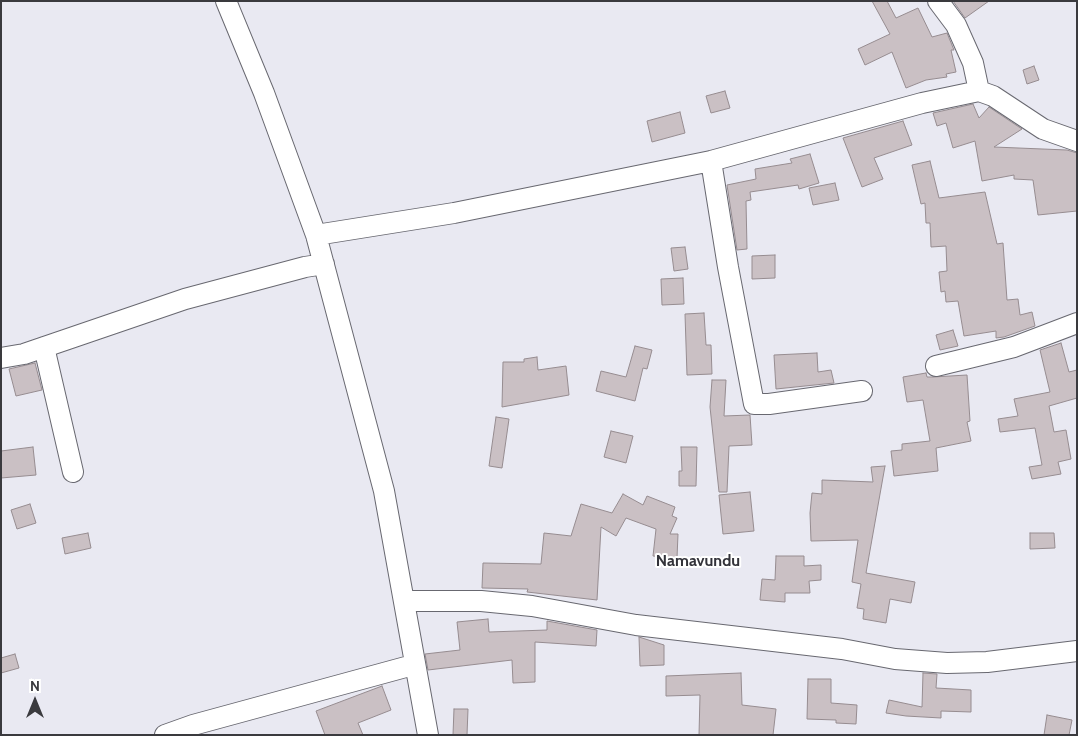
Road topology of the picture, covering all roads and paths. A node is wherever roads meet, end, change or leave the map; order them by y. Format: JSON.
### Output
{"nodes":[{"id":1,"x":226,"y":1,"type":"edge"},
{"id":2,"x":938,"y":1,"type":"edge"},
{"id":3,"x":979,"y":91,"type":"junction"},
{"id":4,"x":1077,"y":141,"type":"edge"},
{"id":5,"x":712,"y":161,"type":"junction"},
{"id":6,"x":316,"y":235,"type":"junction"},
{"id":7,"x":324,"y":264,"type":"junction"},
{"id":8,"x":1077,"y":323,"type":"edge"},
{"id":9,"x":44,"y":347,"type":"junction"},
{"id":10,"x":1,"y":358,"type":"edge"},
{"id":11,"x":936,"y":366,"type":"dead end"},
{"id":12,"x":862,"y":391,"type":"dead end"},
{"id":13,"x":73,"y":472,"type":"dead end"},
{"id":14,"x":405,"y":600,"type":"junction"},
{"id":15,"x":1076,"y":653,"type":"edge"},
{"id":16,"x":413,"y":665,"type":"junction"},
{"id":17,"x":165,"y":735,"type":"edge"},
{"id":18,"x":428,"y":735,"type":"edge"}],
"edges":[{"from":1,"to":6,"type":"street"},
{"from":2,"to":3,"type":"street"},
{"from":3,"to":4,"type":"street"},
{"from":3,"to":5,"type":"street"},
{"from":5,"to":6,"type":"street"},
{"from":5,"to":12,"type":"street"},
{"from":6,"to":7,"type":"street"},
{"from":7,"to":9,"type":"street"},
{"from":7,"to":14,"type":"street"},
{"from":8,"to":11,"type":"street"},
{"from":9,"to":10,"type":"street"},
{"from":9,"to":13,"type":"street"},
{"from":14,"to":15,"type":"street"},
{"from":14,"to":16,"type":"street"},
{"from":16,"to":17,"type":"street"},
{"from":16,"to":18,"type":"street"}]}
